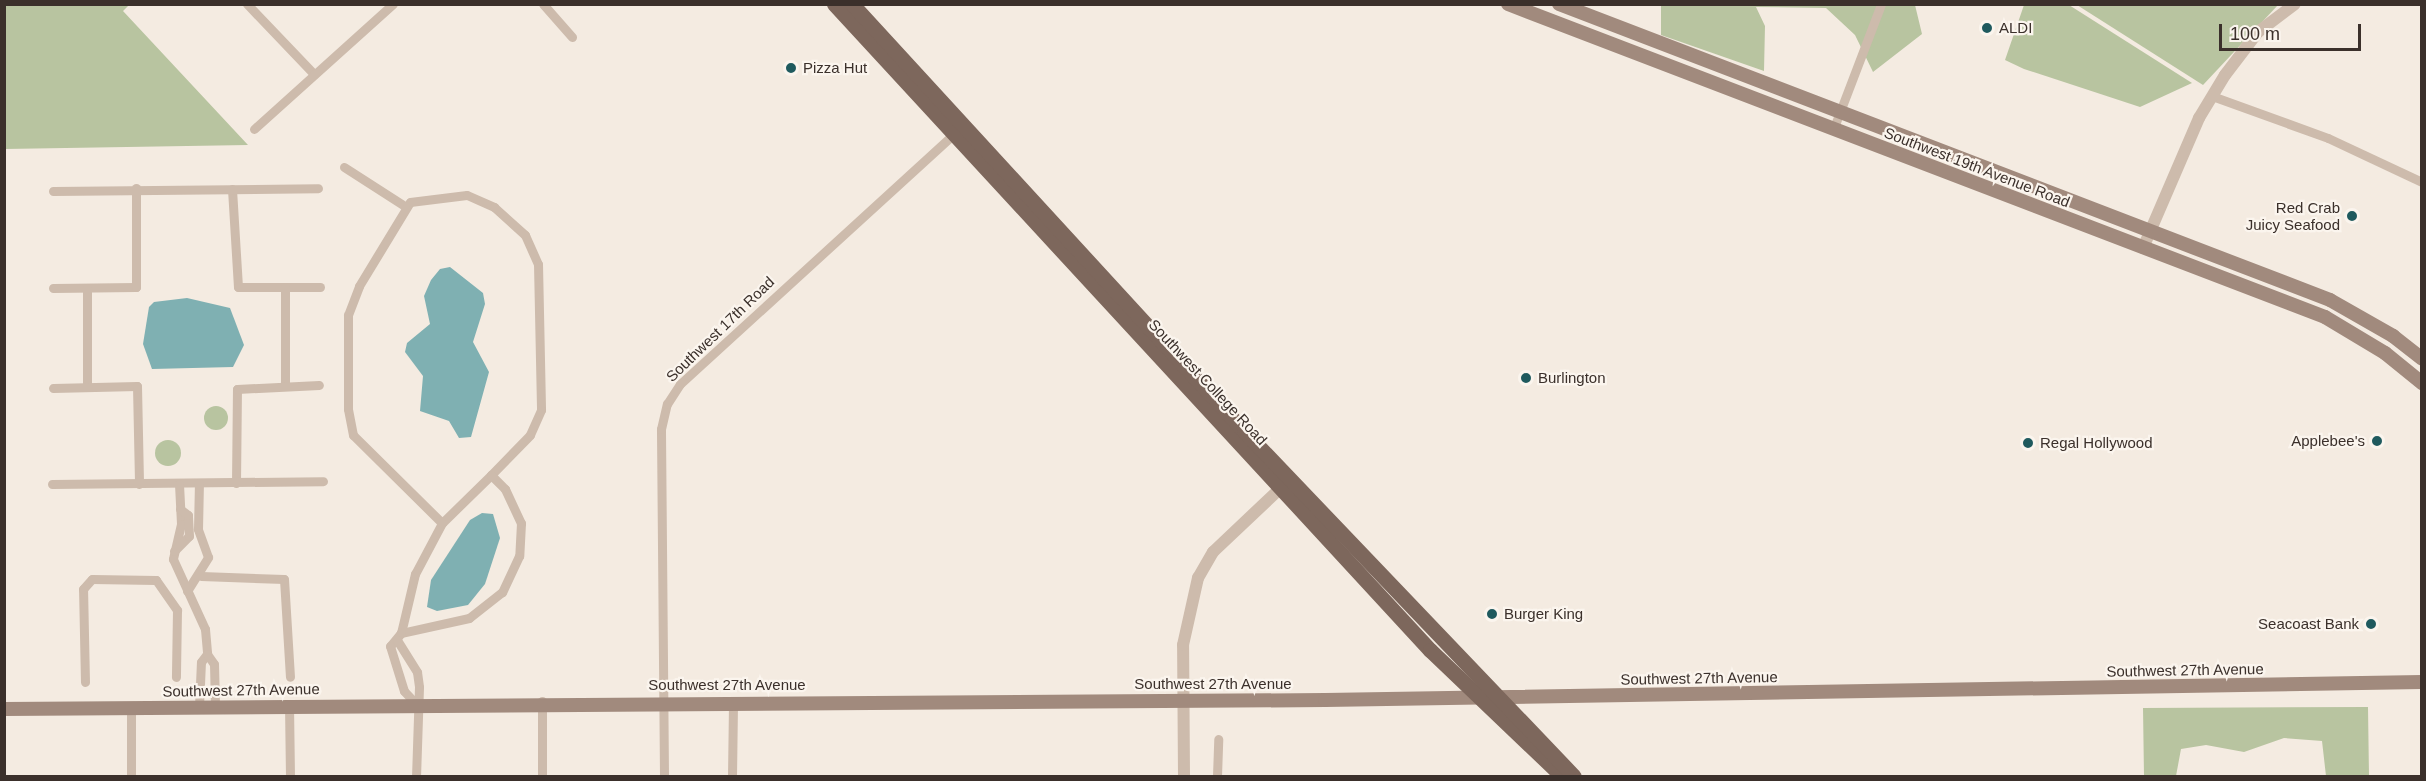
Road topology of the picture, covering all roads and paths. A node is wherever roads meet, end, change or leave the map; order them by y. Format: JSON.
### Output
{"nodes":[{"id":1,"x":247,"y":4,"type":"edge"},
{"id":2,"x":393,"y":4,"type":"edge"},
{"id":3,"x":543,"y":4,"type":"edge"},
{"id":4,"x":834,"y":4,"type":"edge"},
{"id":5,"x":852,"y":4,"type":"edge"},
{"id":6,"x":1508,"y":4,"type":"edge"},
{"id":7,"x":1559,"y":4,"type":"edge"},
{"id":8,"x":1881,"y":4,"type":"edge"},
{"id":9,"x":2295,"y":4,"type":"edge"},
{"id":10,"x":572,"y":36,"type":"dead end"},
{"id":11,"x":314,"y":74,"type":"junction"},
{"id":12,"x":2212,"y":96,"type":"junction"},
{"id":13,"x":1839,"y":113,"type":"junction"},
{"id":14,"x":254,"y":129,"type":"dead end"},
{"id":15,"x":959,"y":130,"type":"junction"},
{"id":16,"x":1833,"y":130,"type":"junction"},
{"id":17,"x":344,"y":167,"type":"dead end"},
{"id":18,"x":2421,"y":182,"type":"edge"},
{"id":19,"x":136,"y":188,"type":"junction"},
{"id":20,"x":232,"y":189,"type":"junction"},
{"id":21,"x":318,"y":189,"type":"dead end"},
{"id":22,"x":53,"y":191,"type":"dead end"},
{"id":23,"x":406,"y":207,"type":"junction"},
{"id":24,"x":2150,"y":231,"type":"junction"},
{"id":25,"x":2143,"y":248,"type":"junction"},
{"id":26,"x":320,"y":286,"type":"dead end"},
{"id":27,"x":285,"y":287,"type":"junction"},
{"id":28,"x":52,"y":288,"type":"dead end"},
{"id":29,"x":87,"y":288,"type":"junction"},
{"id":30,"x":2315,"y":313,"type":"junction"},
{"id":31,"x":2393,"y":336,"type":"junction"},
{"id":32,"x":2385,"y":353,"type":"junction"},
{"id":33,"x":2421,"y":359,"type":"edge"},
{"id":34,"x":2421,"y":372,"type":"edge"},
{"id":35,"x":2421,"y":383,"type":"edge"},
{"id":36,"x":285,"y":385,"type":"junction"},
{"id":37,"x":319,"y":385,"type":"dead end"},
{"id":38,"x":87,"y":387,"type":"junction"},
{"id":39,"x":53,"y":388,"type":"dead end"},
{"id":40,"x":491,"y":475,"type":"junction"},
{"id":41,"x":323,"y":481,"type":"dead end"},
{"id":42,"x":199,"y":483,"type":"junction"},
{"id":43,"x":236,"y":483,"type":"junction"},
{"id":44,"x":52,"y":484,"type":"dead end"},
{"id":45,"x":140,"y":484,"type":"junction"},
{"id":46,"x":179,"y":484,"type":"junction"},
{"id":47,"x":1285,"y":484,"type":"junction"},
{"id":48,"x":442,"y":523,"type":"junction"},
{"id":49,"x":201,"y":576,"type":"junction"},
{"id":50,"x":187,"y":591,"type":"junction"},
{"id":51,"x":194,"y":603,"type":"junction"},
{"id":52,"x":177,"y":610,"type":"junction"},
{"id":53,"x":399,"y":636,"type":"junction"},
{"id":54,"x":207,"y":654,"type":"junction"},
{"id":55,"x":411,"y":661,"type":"junction"},
{"id":56,"x":396,"y":668,"type":"junction"},
{"id":57,"x":176,"y":677,"type":"dead end"},
{"id":58,"x":290,"y":677,"type":"dead end"},
{"id":59,"x":85,"y":681,"type":"dead end"},
{"id":60,"x":2421,"y":682,"type":"edge"},
{"id":61,"x":1476,"y":698,"type":"junction"},
{"id":62,"x":1500,"y":698,"type":"junction"},
{"id":63,"x":1183,"y":700,"type":"junction"},
{"id":64,"x":542,"y":702,"type":"junction"},
{"id":65,"x":663,"y":702,"type":"junction"},
{"id":66,"x":733,"y":702,"type":"junction"},
{"id":67,"x":416,"y":704,"type":"junction"},
{"id":68,"x":289,"y":705,"type":"junction"},
{"id":69,"x":215,"y":706,"type":"junction"},
{"id":70,"x":199,"y":707,"type":"junction"},
{"id":71,"x":131,"y":708,"type":"junction"},
{"id":72,"x":4,"y":709,"type":"edge"},
{"id":73,"x":1218,"y":739,"type":"dead end"},
{"id":74,"x":131,"y":777,"type":"edge"},
{"id":75,"x":290,"y":777,"type":"edge"},
{"id":76,"x":416,"y":777,"type":"edge"},
{"id":77,"x":542,"y":777,"type":"edge"},
{"id":78,"x":664,"y":777,"type":"edge"},
{"id":79,"x":732,"y":777,"type":"edge"},
{"id":80,"x":1184,"y":777,"type":"edge"},
{"id":81,"x":1217,"y":777,"type":"edge"},
{"id":82,"x":1562,"y":777,"type":"edge"},
{"id":83,"x":1574,"y":777,"type":"edge"}],
"edges":[{"from":1,"to":11,"type":"street"},
{"from":2,"to":11,"type":"street"},
{"from":3,"to":10,"type":"street"},
{"from":4,"to":15,"type":"main road","name":"Southwest College Road"},
{"from":5,"to":15,"type":"main road","name":"Southwest College Road"},
{"from":6,"to":16,"type":"main road","name":"Southwest 19th Avenue Road"},
{"from":7,"to":13,"type":"main road","name":"Southwest 19th Avenue Road"},
{"from":8,"to":13,"type":"street"},
{"from":9,"to":12,"type":"street"},
{"from":11,"to":14,"type":"street"},
{"from":12,"to":18,"type":"street"},
{"from":12,"to":24,"type":"street"},
{"from":13,"to":16,"type":"street"},
{"from":13,"to":24,"type":"main road","name":"Southwest 19th Avenue Road"},
{"from":15,"to":47,"type":"main road","name":"Southwest College Road"},
{"from":15,"to":65,"type":"street","name":"Southwest 17th Road"},
{"from":16,"to":25,"type":"main road","name":"Southwest 19th Avenue Road"},
{"from":17,"to":23,"type":"street"},
{"from":19,"to":20,"type":"street"},
{"from":19,"to":22,"type":"street"},
{"from":19,"to":29,"type":"street"},
{"from":20,"to":21,"type":"street"},
{"from":20,"to":27,"type":"street"},
{"from":23,"to":40,"type":"street"},
{"from":23,"to":48,"type":"street"},
{"from":24,"to":25,"type":"street"},
{"from":24,"to":31,"type":"main road","name":"Southwest 19th Avenue Road"},
{"from":25,"to":30,"type":"main road","name":"Southwest 19th Avenue Road"},
{"from":26,"to":27,"type":"street"},
{"from":27,"to":36,"type":"street"},
{"from":28,"to":29,"type":"street"},
{"from":29,"to":38,"type":"street"},
{"from":30,"to":31,"type":"main road"},
{"from":30,"to":32,"type":"main road","name":"Southwest 19th Avenue Road"},
{"from":31,"to":33,"type":"main road","name":"Southwest 19th Avenue Road"},
{"from":32,"to":34,"type":"main road"},
{"from":32,"to":35,"type":"main road","name":"Southwest 19th Avenue Road"},
{"from":36,"to":37,"type":"street"},
{"from":36,"to":43,"type":"street"},
{"from":38,"to":39,"type":"street"},
{"from":38,"to":45,"type":"street"},
{"from":40,"to":48,"type":"street"},
{"from":40,"to":53,"type":"street"},
{"from":41,"to":43,"type":"street"},
{"from":42,"to":43,"type":"street"},
{"from":42,"to":46,"type":"street"},
{"from":42,"to":49,"type":"street"},
{"from":44,"to":45,"type":"street"},
{"from":45,"to":46,"type":"street"},
{"from":46,"to":50,"type":"street"},
{"from":47,"to":61,"type":"main road","name":"Southwest College Road"},
{"from":47,"to":62,"type":"main road","name":"Southwest College Road"},
{"from":47,"to":63,"type":"street"},
{"from":48,"to":53,"type":"street"},
{"from":49,"to":50,"type":"street"},
{"from":49,"to":58,"type":"street"},
{"from":50,"to":51,"type":"street"},
{"from":51,"to":52,"type":"street"},
{"from":51,"to":54,"type":"street"},
{"from":52,"to":57,"type":"street"},
{"from":52,"to":59,"type":"street"},
{"from":53,"to":55,"type":"street"},
{"from":53,"to":56,"type":"street"},
{"from":54,"to":69,"type":"street"},
{"from":54,"to":70,"type":"street"},
{"from":55,"to":56,"type":"street"},
{"from":55,"to":67,"type":"street"},
{"from":56,"to":67,"type":"street"},
{"from":60,"to":62,"type":"main road","name":"Southwest 27th Avenue"},
{"from":61,"to":62,"type":"main road","name":"Southwest 27th Avenue"},
{"from":61,"to":63,"type":"main road","name":"Southwest 27th Avenue"},
{"from":61,"to":82,"type":"main road","name":"Southwest College Road"},
{"from":62,"to":83,"type":"main road","name":"Southwest College Road"},
{"from":63,"to":66,"type":"main road","name":"Southwest 27th Avenue"},
{"from":63,"to":80,"type":"street"},
{"from":64,"to":65,"type":"main road","name":"Southwest 27th Avenue"},
{"from":64,"to":67,"type":"main road","name":"Southwest 27th Avenue"},
{"from":64,"to":77,"type":"street"},
{"from":65,"to":66,"type":"main road","name":"Southwest 27th Avenue"},
{"from":65,"to":78,"type":"street","name":"Southwest 17th Road"},
{"from":66,"to":79,"type":"street"},
{"from":67,"to":68,"type":"main road","name":"Southwest 27th Avenue"},
{"from":67,"to":76,"type":"street"},
{"from":68,"to":69,"type":"main road","name":"Southwest 27th Avenue"},
{"from":68,"to":75,"type":"street"},
{"from":69,"to":70,"type":"main road","name":"Southwest 27th Avenue"},
{"from":70,"to":71,"type":"main road","name":"Southwest 27th Avenue"},
{"from":71,"to":72,"type":"main road","name":"Southwest 27th Avenue"},
{"from":71,"to":74,"type":"street"},
{"from":73,"to":81,"type":"street"}]}
